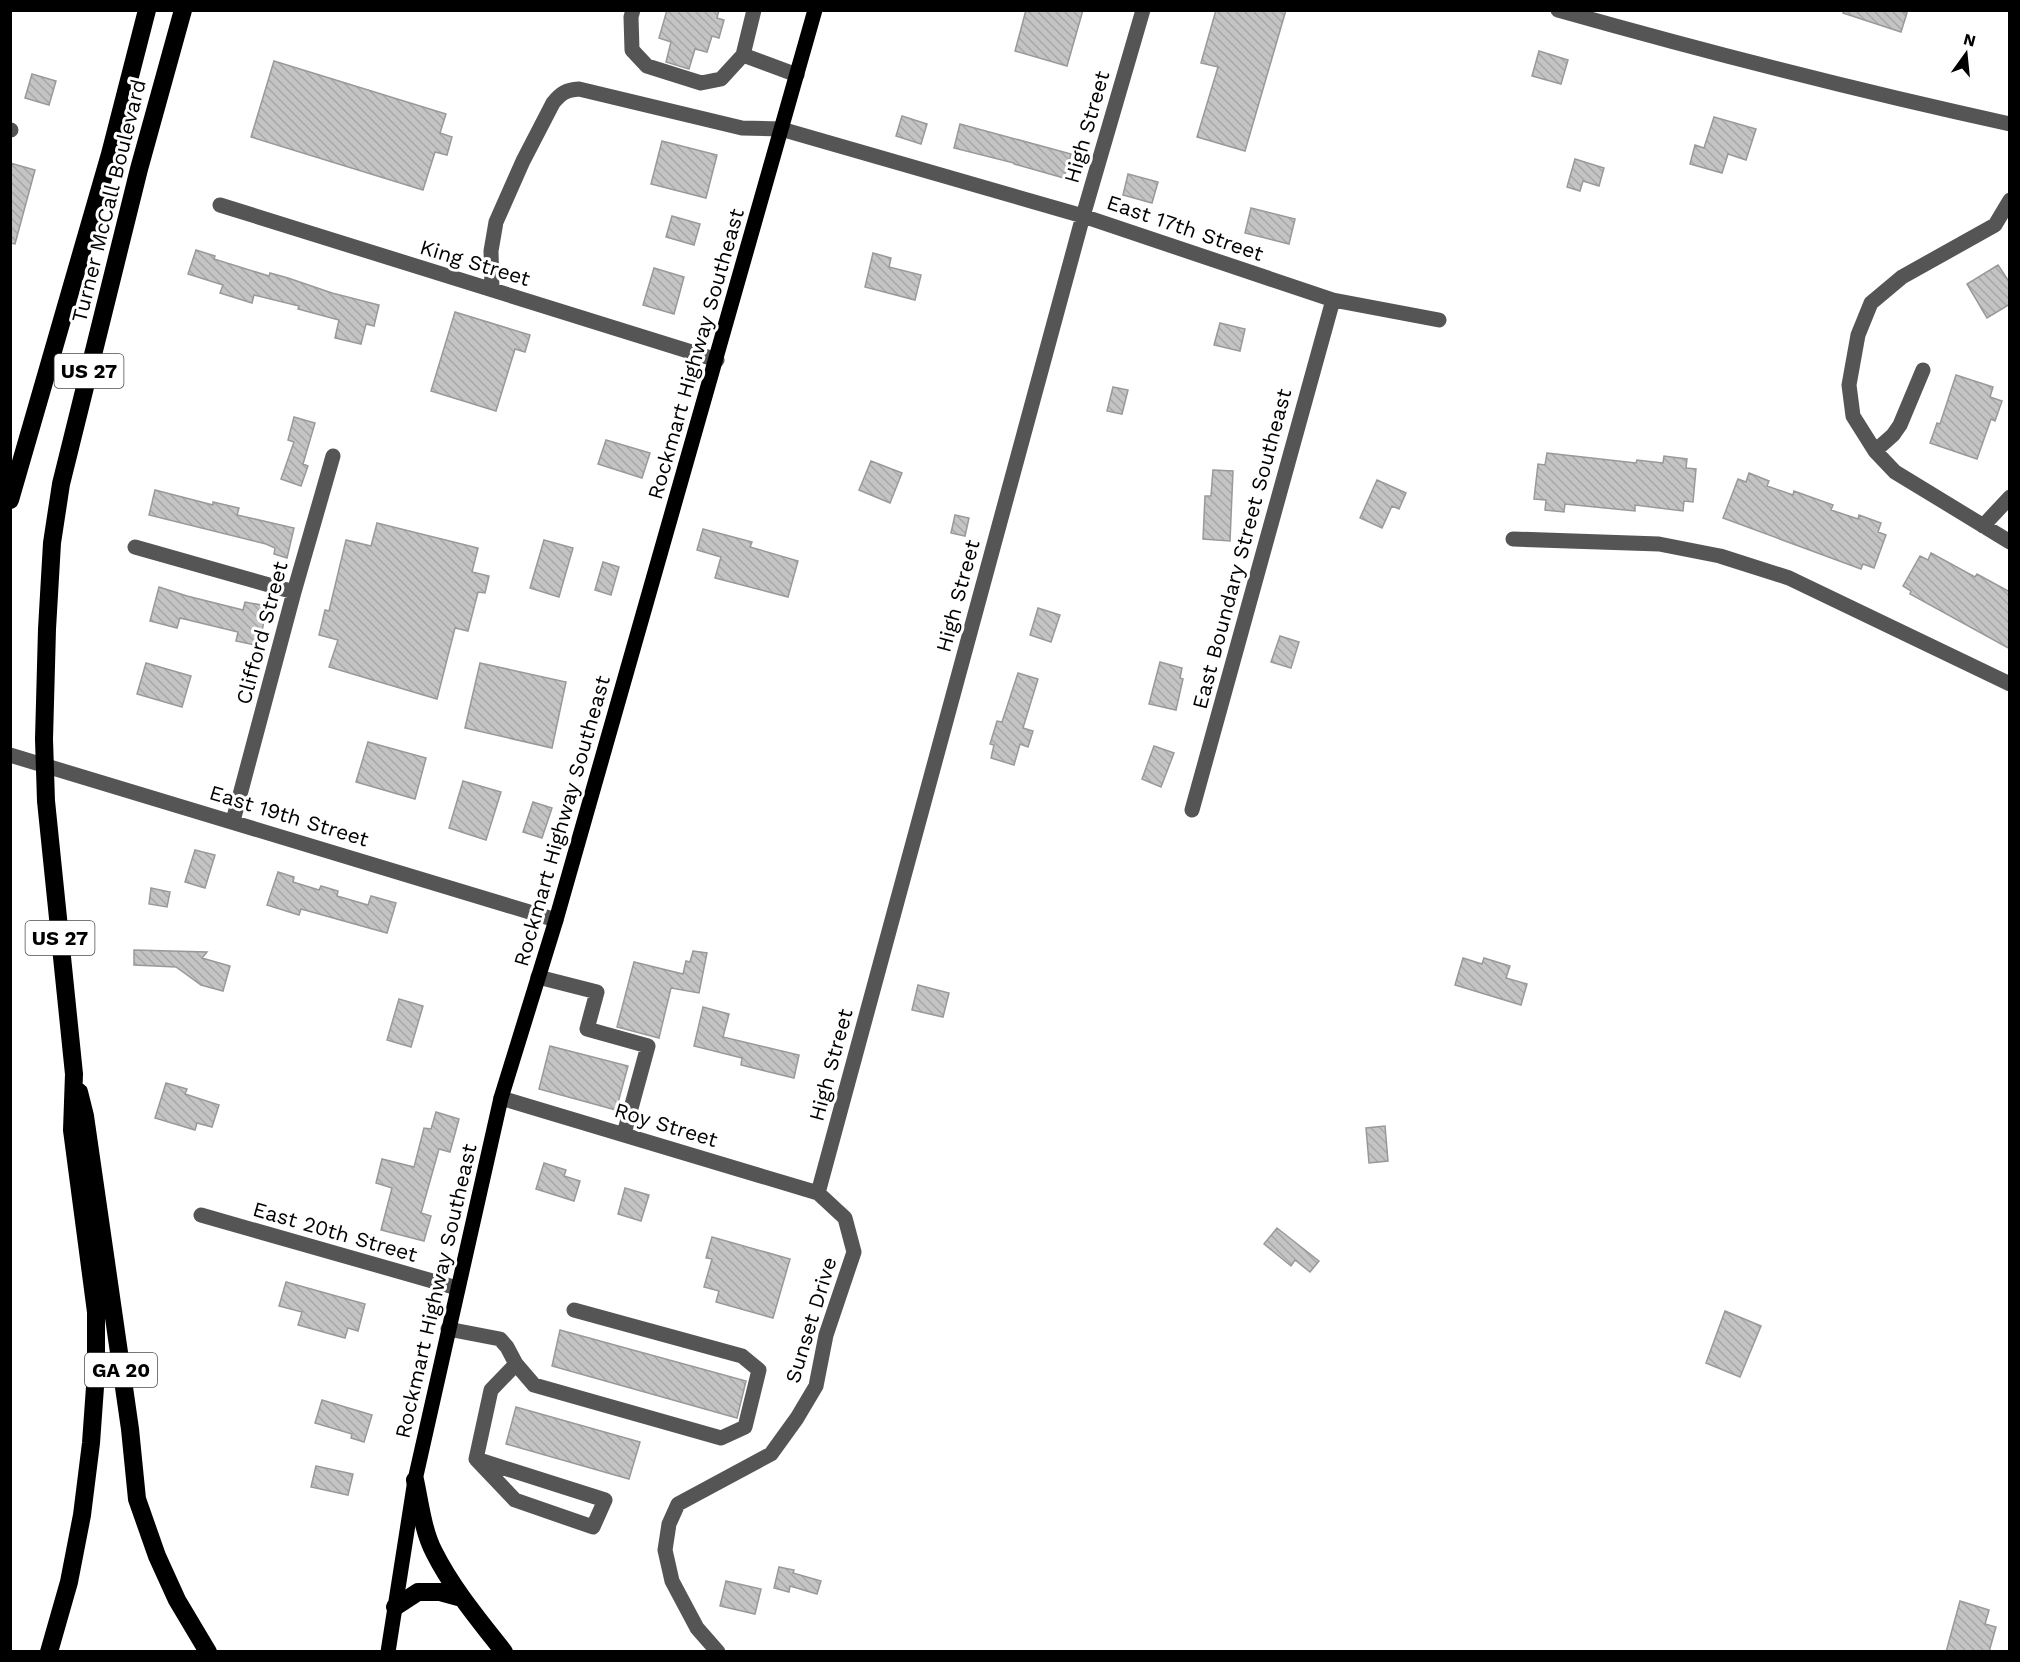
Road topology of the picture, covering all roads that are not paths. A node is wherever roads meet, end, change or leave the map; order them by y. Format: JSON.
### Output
{"nodes":[{"id":1,"x":147,"y":10,"type":"edge"},
{"id":2,"x":183,"y":10,"type":"edge"},
{"id":3,"x":633,"y":10,"type":"edge"},
{"id":4,"x":754,"y":10,"type":"edge"},
{"id":5,"x":815,"y":10,"type":"edge"},
{"id":6,"x":1143,"y":10,"type":"edge"},
{"id":7,"x":1558,"y":10,"type":"edge"},
{"id":8,"x":743,"y":55,"type":"junction"},
{"id":9,"x":796,"y":75,"type":"junction"},
{"id":10,"x":2010,"y":124,"type":"edge"},
{"id":11,"x":781,"y":129,"type":"junction"},
{"id":12,"x":2010,"y":200,"type":"edge"},
{"id":13,"x":220,"y":205,"type":"dead end"},
{"id":14,"x":1083,"y":216,"type":"junction"},
{"id":15,"x":492,"y":290,"type":"junction"},
{"id":16,"x":1333,"y":300,"type":"junction"},
{"id":17,"x":1439,"y":320,"type":"dead end"},
{"id":18,"x":717,"y":360,"type":"junction"},
{"id":19,"x":1923,"y":370,"type":"dead end"},
{"id":20,"x":1875,"y":451,"type":"junction"},
{"id":21,"x":333,"y":456,"type":"dead end"},
{"id":22,"x":2010,"y":497,"type":"edge"},
{"id":23,"x":10,"y":500,"type":"edge"},
{"id":24,"x":1983,"y":526,"type":"junction"},
{"id":25,"x":1513,"y":539,"type":"dead end"},
{"id":26,"x":2010,"y":542,"type":"edge"},
{"id":27,"x":135,"y":547,"type":"dead end"},
{"id":28,"x":294,"y":592,"type":"junction"},
{"id":29,"x":2010,"y":684,"type":"edge"},
{"id":30,"x":10,"y":755,"type":"edge"},
{"id":31,"x":1192,"y":810,"type":"dead end"},
{"id":32,"x":233,"y":821,"type":"junction"},
{"id":33,"x":556,"y":920,"type":"junction"},
{"id":34,"x":538,"y":977,"type":"junction"},
{"id":35,"x":74,"y":1074,"type":"junction"},
{"id":36,"x":501,"y":1098,"type":"junction"},
{"id":37,"x":624,"y":1134,"type":"junction"},
{"id":38,"x":818,"y":1193,"type":"junction"},
{"id":39,"x":201,"y":1215,"type":"dead end"},
{"id":40,"x":457,"y":1288,"type":"junction"},
{"id":41,"x":574,"y":1310,"type":"dead end"},
{"id":42,"x":448,"y":1329,"type":"junction"},
{"id":43,"x":516,"y":1364,"type":"junction"},
{"id":44,"x":476,"y":1459,"type":"junction"},
{"id":45,"x":415,"y":1480,"type":"junction"},
{"id":46,"x":462,"y":1598,"type":"junction"},
{"id":47,"x":395,"y":1607,"type":"junction"},
{"id":48,"x":49,"y":1652,"type":"edge"},
{"id":49,"x":208,"y":1652,"type":"edge"},
{"id":50,"x":388,"y":1652,"type":"edge"},
{"id":51,"x":504,"y":1652,"type":"edge"},
{"id":52,"x":718,"y":1652,"type":"edge"}],
"edges":[{"from":1,"to":23,"type":"highway","name":"Turner McCall Boulevard","number":"US 27"},
{"from":2,"to":35,"type":"highway","name":"Turner McCall Boulevard","number":"US 27"},
{"from":3,"to":8,"type":"street"},
{"from":4,"to":8,"type":"street"},
{"from":5,"to":9,"type":"main road","name":"Rockmart Highway Southeast"},
{"from":6,"to":14,"type":"street","name":"High Street"},
{"from":7,"to":10,"type":"street"},
{"from":8,"to":9,"type":"street"},
{"from":9,"to":11,"type":"main road","name":"Rockmart Highway Southeast"},
{"from":11,"to":14,"type":"street","name":"East 17th Street"},
{"from":11,"to":15,"type":"street","name":"East 17th Street"},
{"from":11,"to":18,"type":"main road","name":"Rockmart Highway Southeast"},
{"from":12,"to":20,"type":"street"},
{"from":13,"to":15,"type":"street","name":"King Street"},
{"from":14,"to":16,"type":"street","name":"East 17th Street"},
{"from":14,"to":38,"type":"street","name":"High Street"},
{"from":15,"to":18,"type":"street","name":"King Street"},
{"from":16,"to":17,"type":"street","name":"East 17th Street"},
{"from":16,"to":31,"type":"street","name":"East Boundary Street Southeast"},
{"from":18,"to":33,"type":"main road","name":"Rockmart Highway Southeast"},
{"from":19,"to":20,"type":"street"},
{"from":20,"to":24,"type":"street"},
{"from":21,"to":28,"type":"street","name":"Clifford Street"},
{"from":22,"to":24,"type":"street"},
{"from":24,"to":26,"type":"street"},
{"from":25,"to":29,"type":"street"},
{"from":27,"to":28,"type":"street"},
{"from":28,"to":32,"type":"street","name":"Clifford Street"},
{"from":30,"to":32,"type":"street","name":"East 19th Street"},
{"from":32,"to":33,"type":"street","name":"East 19th Street"},
{"from":33,"to":34,"type":"main road","name":"Rockmart Highway Southeast"},
{"from":34,"to":36,"type":"main road","name":"Rockmart Highway Southeast"},
{"from":34,"to":37,"type":"street"},
{"from":35,"to":48,"type":"highway","name":"Turner McCall Boulevard","number":"US 27"},
{"from":35,"to":49,"type":"highway","number":"GA 20"},
{"from":36,"to":37,"type":"street","name":"Roy Street"},
{"from":36,"to":40,"type":"main road","name":"Rockmart Highway Southeast"},
{"from":37,"to":38,"type":"street","name":"Roy Street"},
{"from":38,"to":52,"type":"street","name":"Sunset Drive"},
{"from":39,"to":40,"type":"street","name":"East 20th Street"},
{"from":40,"to":42,"type":"main road","name":"Rockmart Highway Southeast"},
{"from":41,"to":43,"type":"street"},
{"from":42,"to":43,"type":"street"},
{"from":42,"to":45,"type":"main road","name":"Rockmart Highway Southeast"},
{"from":43,"to":44,"type":"street"},
{"from":44,"to":44,"type":"street"},
{"from":45,"to":46,"type":"highway"},
{"from":45,"to":47,"type":"main road","name":"Rockmart Highway Southeast"},
{"from":46,"to":47,"type":"highway"},
{"from":46,"to":51,"type":"highway"},
{"from":47,"to":50,"type":"main road","name":"Rockmart Highway Southeast"}]}
